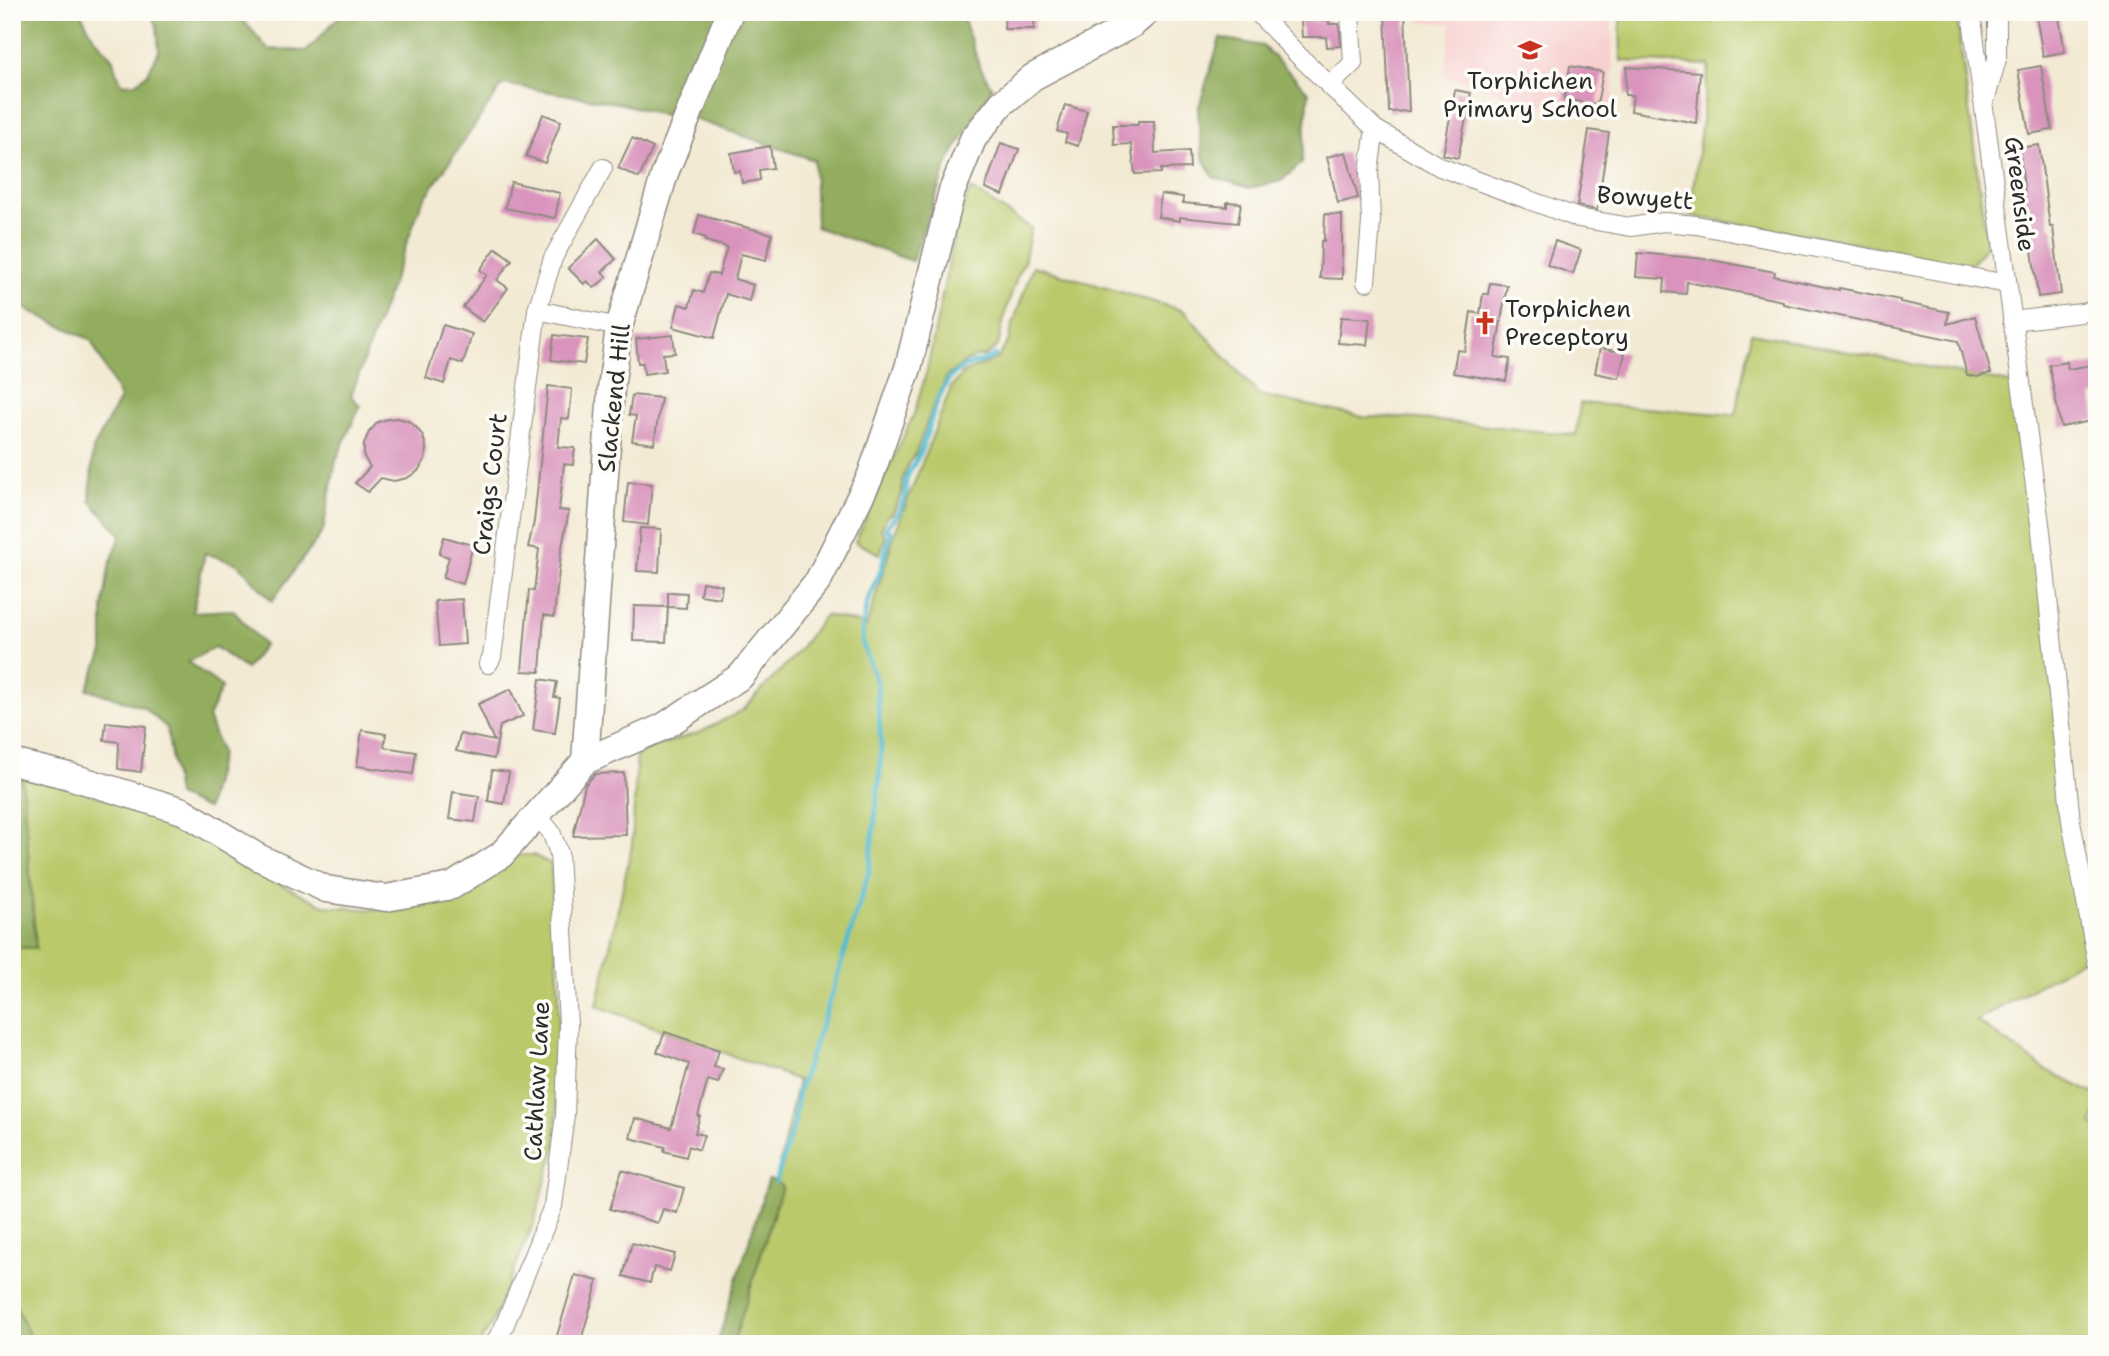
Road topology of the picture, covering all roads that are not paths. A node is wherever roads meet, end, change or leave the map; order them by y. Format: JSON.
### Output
{"nodes":[{"id":1,"x":730,"y":12,"type":"edge"},
{"id":2,"x":1147,"y":12,"type":"edge"},
{"id":3,"x":1257,"y":12,"type":"edge"},
{"id":4,"x":1350,"y":12,"type":"edge"},
{"id":5,"x":1971,"y":12,"type":"edge"},
{"id":6,"x":1997,"y":12,"type":"edge"},
{"id":7,"x":1329,"y":86,"type":"junction"},
{"id":8,"x":1984,"y":105,"type":"junction"},
{"id":9,"x":1375,"y":129,"type":"junction"},
{"id":10,"x":603,"y":168,"type":"dead end"},
{"id":11,"x":1366,"y":282,"type":"dead end"},
{"id":12,"x":2007,"y":285,"type":"junction"},
{"id":13,"x":537,"y":310,"type":"junction"},
{"id":14,"x":2097,"y":310,"type":"edge"},
{"id":15,"x":2012,"y":321,"type":"junction"},
{"id":16,"x":619,"y":327,"type":"junction"},
{"id":17,"x":488,"y":664,"type":"dead end"},
{"id":18,"x":585,"y":761,"type":"junction"},
{"id":19,"x":12,"y":762,"type":"edge"},
{"id":20,"x":537,"y":815,"type":"junction"},
{"id":21,"x":2097,"y":962,"type":"edge"},
{"id":22,"x":494,"y":1344,"type":"edge"}],
"edges":[{"from":1,"to":16,"type":"main road","name":"Slackend Hill"},
{"from":2,"to":18,"type":"main road"},
{"from":3,"to":7,"type":"street","name":"Bowyett"},
{"from":4,"to":7,"type":"street"},
{"from":5,"to":8,"type":"street","name":"Greenside"},
{"from":6,"to":8,"type":"street"},
{"from":7,"to":9,"type":"street","name":"Bowyett"},
{"from":8,"to":12,"type":"street","name":"Greenside"},
{"from":9,"to":11,"type":"street"},
{"from":9,"to":12,"type":"street","name":"Bowyett"},
{"from":10,"to":13,"type":"street","name":"Craigs Court"},
{"from":12,"to":15,"type":"street","name":"Greenside"},
{"from":13,"to":16,"type":"street"},
{"from":13,"to":17,"type":"street","name":"Craigs Court"},
{"from":14,"to":15,"type":"street"},
{"from":15,"to":21,"type":"street","name":"Greenside"},
{"from":16,"to":18,"type":"main road","name":"Slackend Hill"},
{"from":18,"to":20,"type":"main road"},
{"from":19,"to":20,"type":"main road"},
{"from":20,"to":22,"type":"street","name":"Cathlaw Lane"}]}
